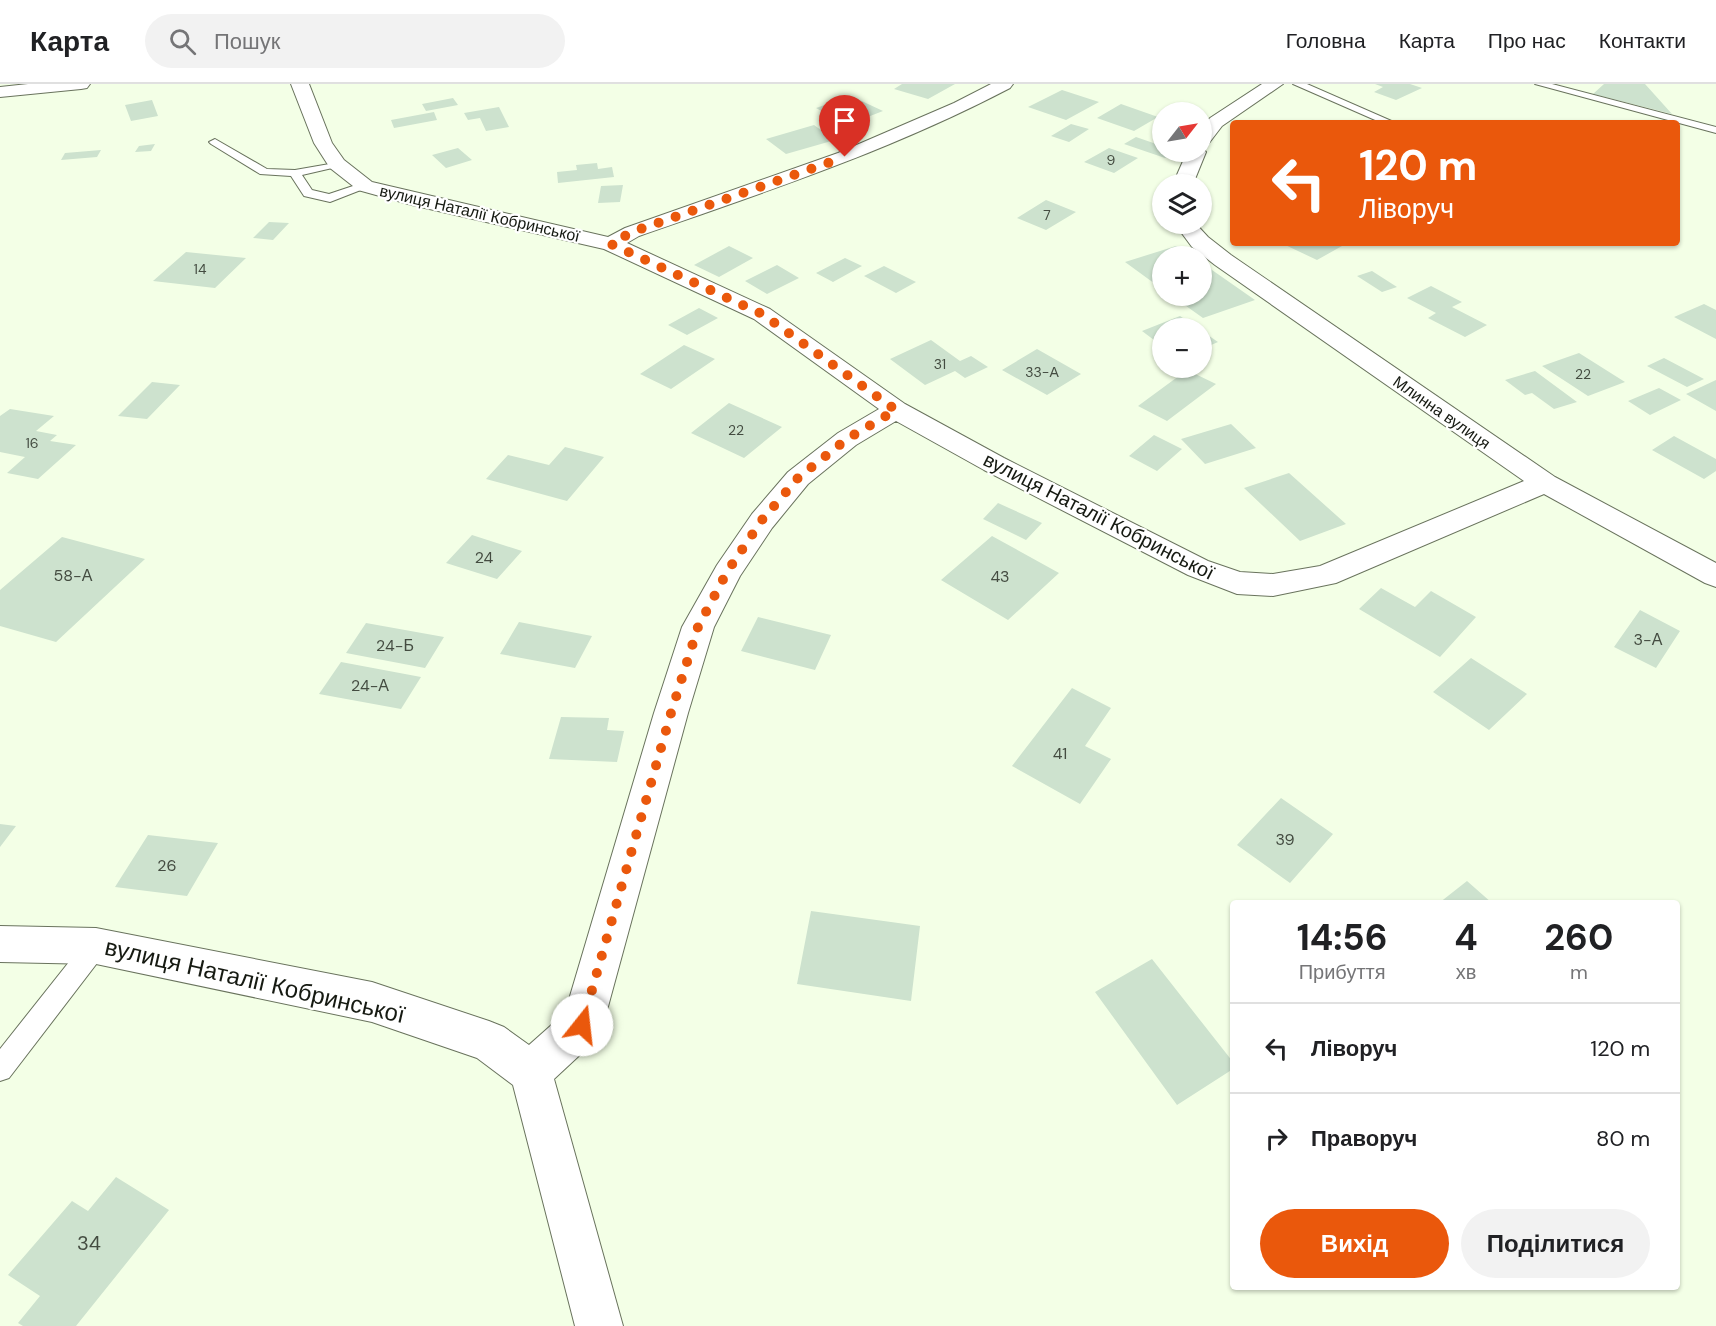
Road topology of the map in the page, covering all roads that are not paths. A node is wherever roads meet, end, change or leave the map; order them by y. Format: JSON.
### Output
{"nodes":[{"id":1,"x":81,"y":84,"type":"edge"},
{"id":2,"x":300,"y":84,"type":"edge"},
{"id":3,"x":1004,"y":84,"type":"edge"},
{"id":4,"x":1274,"y":84,"type":"edge"},
{"id":5,"x":1298,"y":84,"type":"edge"},
{"id":6,"x":1540,"y":84,"type":"edge"},
{"id":7,"x":0,"y":92,"type":"edge"},
{"id":8,"x":1383,"y":120,"type":"edge"},
{"id":9,"x":1678,"y":120,"type":"edge"},
{"id":10,"x":1680,"y":121,"type":"edge"},
{"id":11,"x":1212,"y":127,"type":"edge"},
{"id":12,"x":1716,"y":130,"type":"edge"},
{"id":13,"x":215,"y":142,"type":"dead end"},
{"id":14,"x":337,"y":164,"type":"junction"},
{"id":15,"x":295,"y":173,"type":"junction"},
{"id":16,"x":365,"y":186,"type":"junction"},
{"id":17,"x":1193,"y":234,"type":"edge"},
{"id":18,"x":611,"y":244,"type":"junction"},
{"id":19,"x":896,"y":410,"type":"junction"},
{"id":20,"x":1545,"y":483,"type":"junction"},
{"id":21,"x":1716,"y":576,"type":"edge"},
{"id":22,"x":0,"y":944,"type":"edge"},
{"id":23,"x":96,"y":946,"type":"junction"},
{"id":24,"x":0,"y":1069,"type":"edge"},
{"id":25,"x":531,"y":1072,"type":"junction"},
{"id":26,"x":599,"y":1326,"type":"edge"}],
"edges":[{"from":1,"to":7,"type":"street"},
{"from":2,"to":14,"type":"street","name":"вулиця Наталії Кобринської"},
{"from":3,"to":18,"type":"street"},
{"from":4,"to":11,"type":"street"},
{"from":5,"to":8,"type":"lane"},
{"from":6,"to":9,"type":"lane"},
{"from":10,"to":12,"type":"lane"},
{"from":13,"to":15,"type":"lane"},
{"from":14,"to":15,"type":"lane"},
{"from":14,"to":16,"type":"street","name":"вулиця Наталії Кобринської"},
{"from":15,"to":16,"type":"lane"},
{"from":16,"to":18,"type":"street","name":"вулиця Наталії Кобринської"},
{"from":17,"to":20,"type":"street","name":"Млинна вулиця"},
{"from":18,"to":19,"type":"street","name":"вулиця Наталії Кобринської"},
{"from":19,"to":20,"type":"street","name":"вулиця Наталії Кобринської"},
{"from":19,"to":25,"type":"street"},
{"from":20,"to":21,"type":"street","name":"Млинна вулиця"},
{"from":22,"to":23,"type":"street","name":"вулиця Наталії Кобринської"},
{"from":23,"to":24,"type":"lane"},
{"from":23,"to":25,"type":"street","name":"вулиця Наталії Кобринської"},
{"from":25,"to":26,"type":"street"}]}
